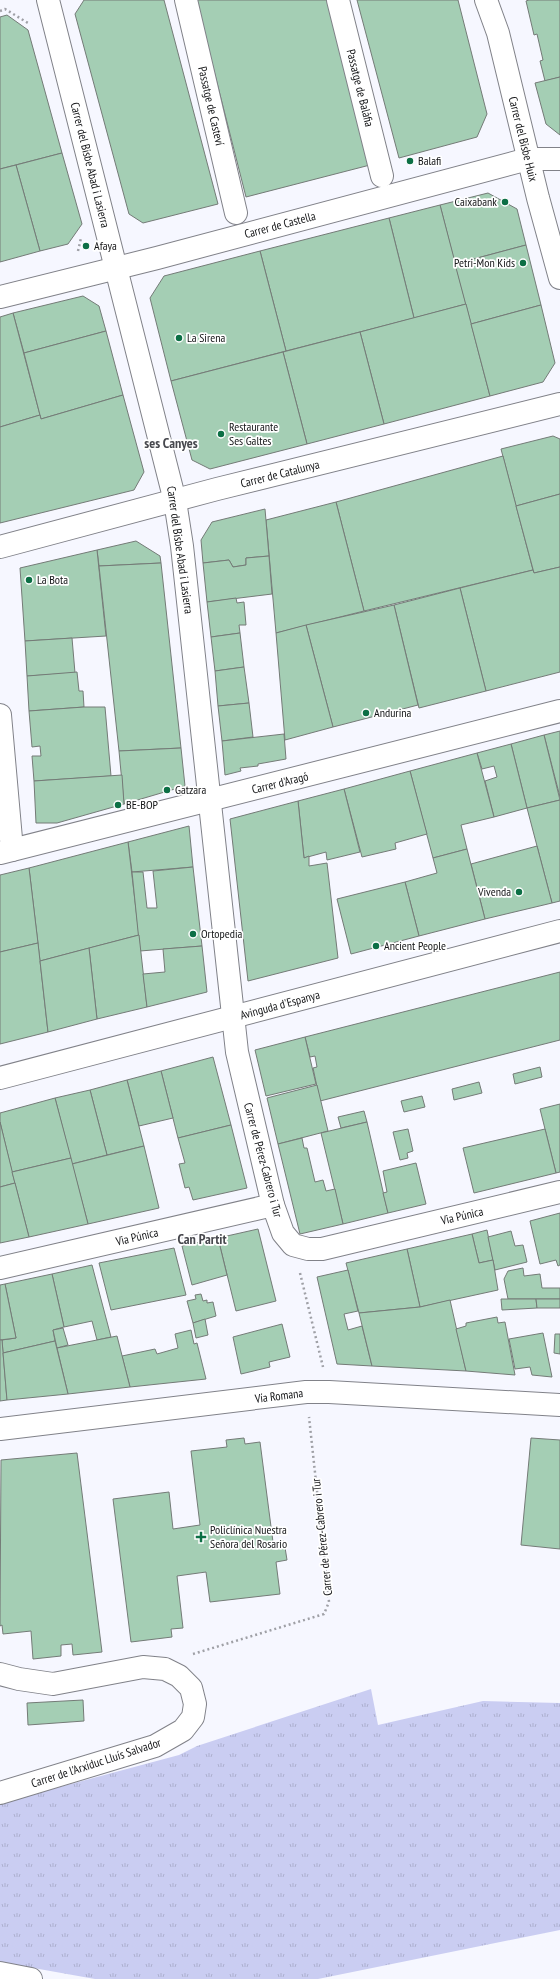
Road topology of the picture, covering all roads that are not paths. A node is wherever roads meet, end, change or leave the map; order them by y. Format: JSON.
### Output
{"nodes":[{"id":1,"x":48,"y":0,"type":"edge"},
{"id":2,"x":186,"y":0,"type":"edge"},
{"id":3,"x":338,"y":0,"type":"edge"},
{"id":4,"x":486,"y":0,"type":"edge"},
{"id":5,"x":528,"y":159,"type":"junction"},
{"id":6,"x":560,"y":159,"type":"edge"},
{"id":7,"x":382,"y":176,"type":"dead end"},
{"id":8,"x":236,"y":213,"type":"dead end"},
{"id":9,"x":116,"y":268,"type":"junction"},
{"id":10,"x":560,"y":278,"type":"edge"},
{"id":11,"x":0,"y":297,"type":"edge"},
{"id":12,"x":560,"y":404,"type":"edge"},
{"id":13,"x":175,"y":501,"type":"junction"},
{"id":14,"x":0,"y":547,"type":"edge"},
{"id":15,"x":560,"y":711,"type":"edge"},
{"id":16,"x":0,"y":715,"type":"edge"},
{"id":17,"x":210,"y":801,"type":"junction"},
{"id":18,"x":6,"y":851,"type":"edge"},
{"id":19,"x":560,"y":931,"type":"edge"},
{"id":20,"x":234,"y":1017,"type":"junction"},
{"id":21,"x":0,"y":1078,"type":"edge"},
{"id":22,"x":560,"y":1192,"type":"edge"},
{"id":23,"x":273,"y":1205,"type":"junction"},
{"id":24,"x":293,"y":1245,"type":"joint"},
{"id":25,"x":0,"y":1268,"type":"edge"},
{"id":26,"x":560,"y":1405,"type":"edge"},
{"id":27,"x":0,"y":1429,"type":"edge"},
{"id":28,"x":0,"y":1674,"type":"edge"},
{"id":29,"x":0,"y":1793,"type":"edge"},
{"id":30,"x":0,"y":1973,"type":"edge"},
{"id":31,"x":31,"y":1979,"type":"edge"}],
"edges":[{"from":1,"to":9,"type":"street","name":"Carrer del Bisbe Abad i Lasierra"},
{"from":2,"to":8,"type":"street","name":"Passatge de Casteví"},
{"from":3,"to":7,"type":"street","name":"Passatge de Balàfia"},
{"from":4,"to":5,"type":"street","name":"Carrer del Bisbe Huix"},
{"from":5,"to":6,"type":"street","name":"Carrer de Castella"},
{"from":5,"to":9,"type":"street","name":"Carrer de Castella"},
{"from":5,"to":10,"type":"street","name":"Carrer del Bisbe Huix"},
{"from":9,"to":11,"type":"street","name":"Carrer de Castella"},
{"from":9,"to":13,"type":"street","name":"Carrer del Bisbe Abad i Lasierra"},
{"from":12,"to":13,"type":"street","name":"Carrer de Catalunya"},
{"from":13,"to":14,"type":"street","name":"Carrer de Catalunya"},
{"from":13,"to":17,"type":"street","name":"Carrer del Bisbe Abad i Lasierra"},
{"from":15,"to":17,"type":"street","name":"Carrer d'Aragó"},
{"from":16,"to":18,"type":"street"},
{"from":17,"to":18,"type":"street","name":"Carrer d'Aragó"},
{"from":17,"to":20,"type":"street","name":"Carrer del Bisbe Abad i Lasierra"},
{"from":19,"to":20,"type":"street","name":"Avinguda d'Espanya"},
{"from":20,"to":21,"type":"street","name":"Avinguda d'Espanya"},
{"from":20,"to":23,"type":"street","name":"Carrer de Pérez-Cabrero i Tur"},
{"from":22,"to":24,"type":"street","name":"Via Púnica"},
{"from":23,"to":24,"type":"street","name":"Carrer de Pérez-Cabrero i Tur"},
{"from":23,"to":25,"type":"street","name":"Via Púnica"},
{"from":26,"to":27,"type":"street","name":"Vía Romana"},
{"from":28,"to":29,"type":"street","name":"Carrer de l'Arxiduc Lluís Salvador"},
{"from":30,"to":31,"type":"street"}]}
